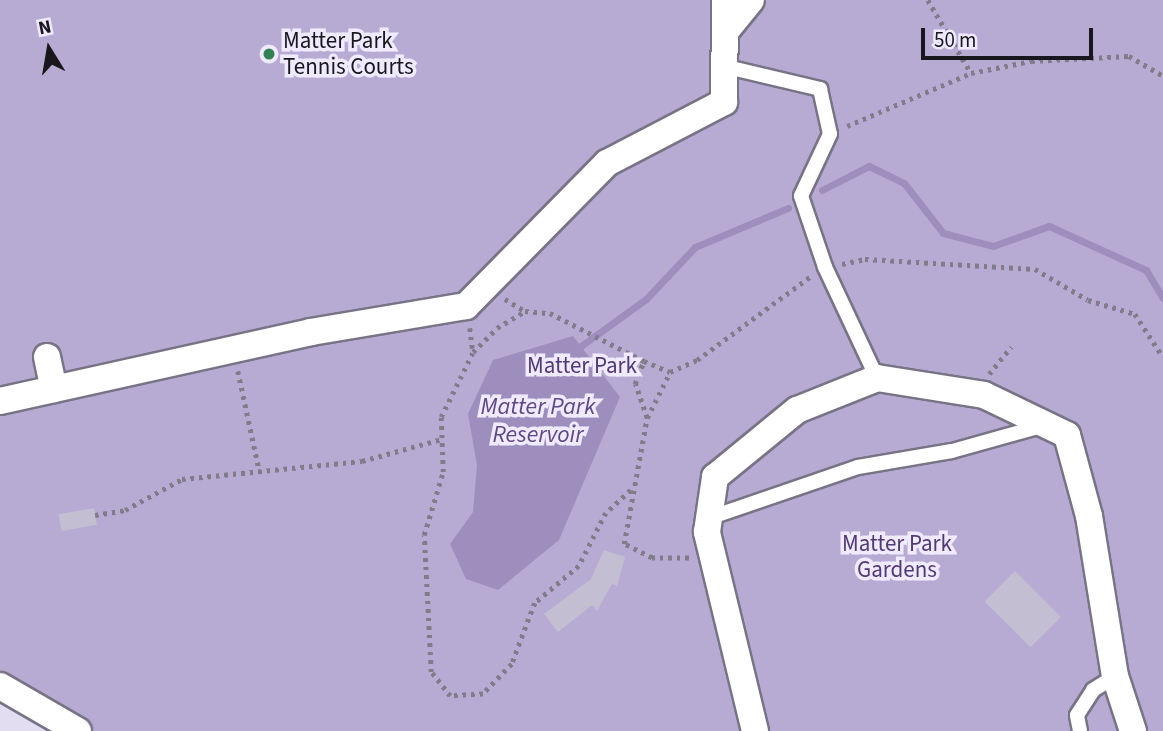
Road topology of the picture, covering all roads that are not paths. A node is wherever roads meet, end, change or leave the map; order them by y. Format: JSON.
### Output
{"nodes":[{"id":1,"x":725,"y":0,"type":"edge"},
{"id":2,"x":751,"y":0,"type":"edge"},
{"id":3,"x":725,"y":32,"type":"junction"},
{"id":4,"x":723,"y":66,"type":"junction"},
{"id":5,"x":47,"y":357,"type":"dead end"},
{"id":6,"x":877,"y":378,"type":"junction"},
{"id":7,"x":54,"y":389,"type":"junction"},
{"id":8,"x":0,"y":401,"type":"edge"},
{"id":9,"x":1046,"y":425,"type":"junction"},
{"id":10,"x":709,"y":517,"type":"junction"},
{"id":11,"x":1115,"y":676,"type":"junction"},
{"id":12,"x":0,"y":686,"type":"edge"},
{"id":13,"x":78,"y":731,"type":"edge"},
{"id":14,"x":755,"y":731,"type":"edge"},
{"id":15,"x":1080,"y":731,"type":"edge"},
{"id":16,"x":1133,"y":731,"type":"edge"}],
"edges":[{"from":1,"to":3,"type":"street"},
{"from":2,"to":3,"type":"street"},
{"from":3,"to":4,"type":"street"},
{"from":4,"to":6,"type":"lane"},
{"from":4,"to":7,"type":"street"},
{"from":5,"to":7,"type":"street"},
{"from":6,"to":9,"type":"street"},
{"from":6,"to":10,"type":"street"},
{"from":7,"to":8,"type":"street"},
{"from":9,"to":10,"type":"lane"},
{"from":9,"to":11,"type":"street"},
{"from":10,"to":14,"type":"street"},
{"from":11,"to":15,"type":"lane"},
{"from":11,"to":16,"type":"street"},
{"from":12,"to":13,"type":"street"}]}
